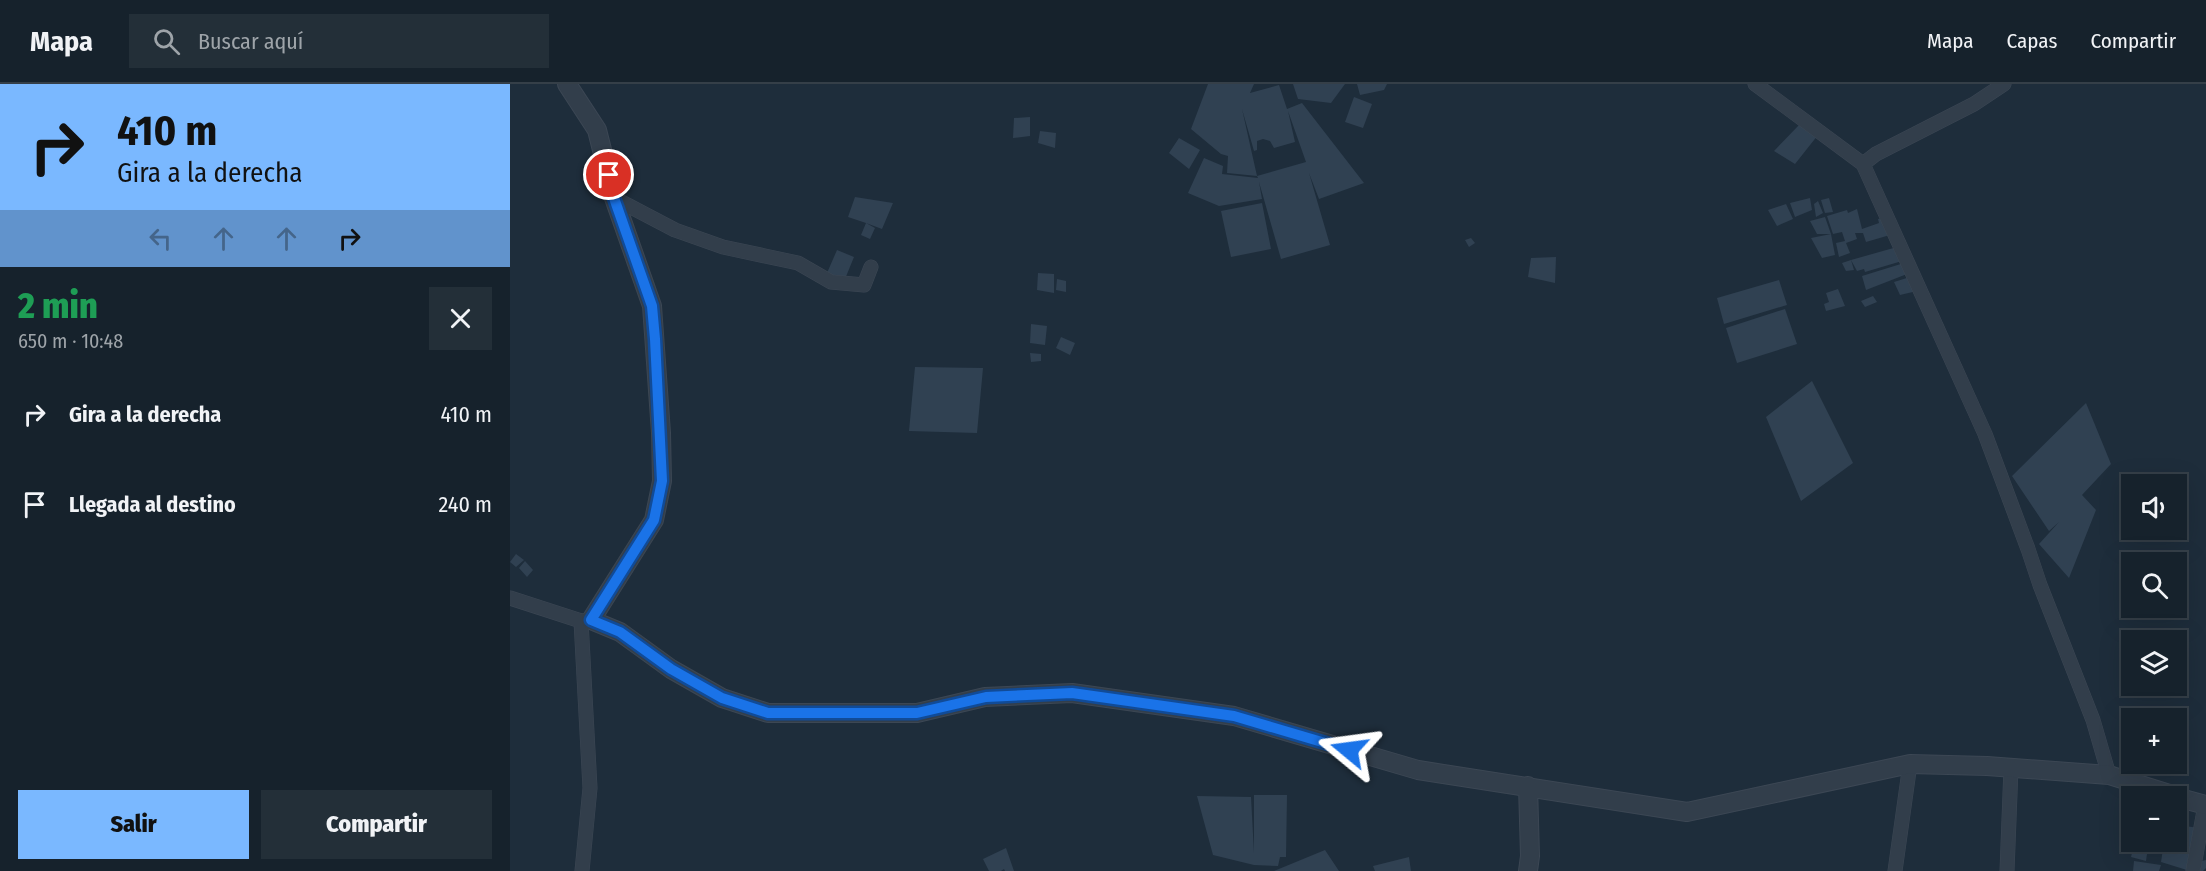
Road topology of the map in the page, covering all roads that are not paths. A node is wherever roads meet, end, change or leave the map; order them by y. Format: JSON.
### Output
{"nodes":[{"id":1,"x":567,"y":84,"type":"edge"},
{"id":2,"x":1755,"y":84,"type":"edge"},
{"id":3,"x":2004,"y":84,"type":"edge"},
{"id":4,"x":1863,"y":164,"type":"junction"},
{"id":5,"x":614,"y":198,"type":"junction"},
{"id":6,"x":871,"y":267,"type":"dead end"},
{"id":7,"x":510,"y":598,"type":"edge"},
{"id":8,"x":586,"y":621,"type":"junction"},
{"id":9,"x":1910,"y":764,"type":"junction"},
{"id":10,"x":2012,"y":768,"type":"junction"},
{"id":11,"x":2109,"y":775,"type":"junction"},
{"id":12,"x":1528,"y":786,"type":"junction"},
{"id":13,"x":2142,"y":786,"type":"edge"},
{"id":14,"x":2187,"y":800,"type":"edge"},
{"id":15,"x":2206,"y":805,"type":"edge"},
{"id":16,"x":582,"y":871,"type":"edge"},
{"id":17,"x":1528,"y":871,"type":"edge"},
{"id":18,"x":1895,"y":871,"type":"edge"},
{"id":19,"x":2007,"y":871,"type":"edge"},
{"id":20,"x":2193,"y":871,"type":"edge"}],
"edges":[{"from":1,"to":5,"type":"street"},
{"from":2,"to":4,"type":"street"},
{"from":3,"to":4,"type":"street"},
{"from":4,"to":11,"type":"street"},
{"from":5,"to":6,"type":"street"},
{"from":5,"to":8,"type":"street"},
{"from":7,"to":8,"type":"street"},
{"from":8,"to":12,"type":"street"},
{"from":8,"to":16,"type":"street"},
{"from":9,"to":10,"type":"street"},
{"from":9,"to":12,"type":"street"},
{"from":9,"to":18,"type":"street"},
{"from":10,"to":11,"type":"street"},
{"from":10,"to":19,"type":"street"},
{"from":11,"to":13,"type":"street"},
{"from":12,"to":17,"type":"street"},
{"from":14,"to":15,"type":"street"},
{"from":15,"to":20,"type":"street"}]}
